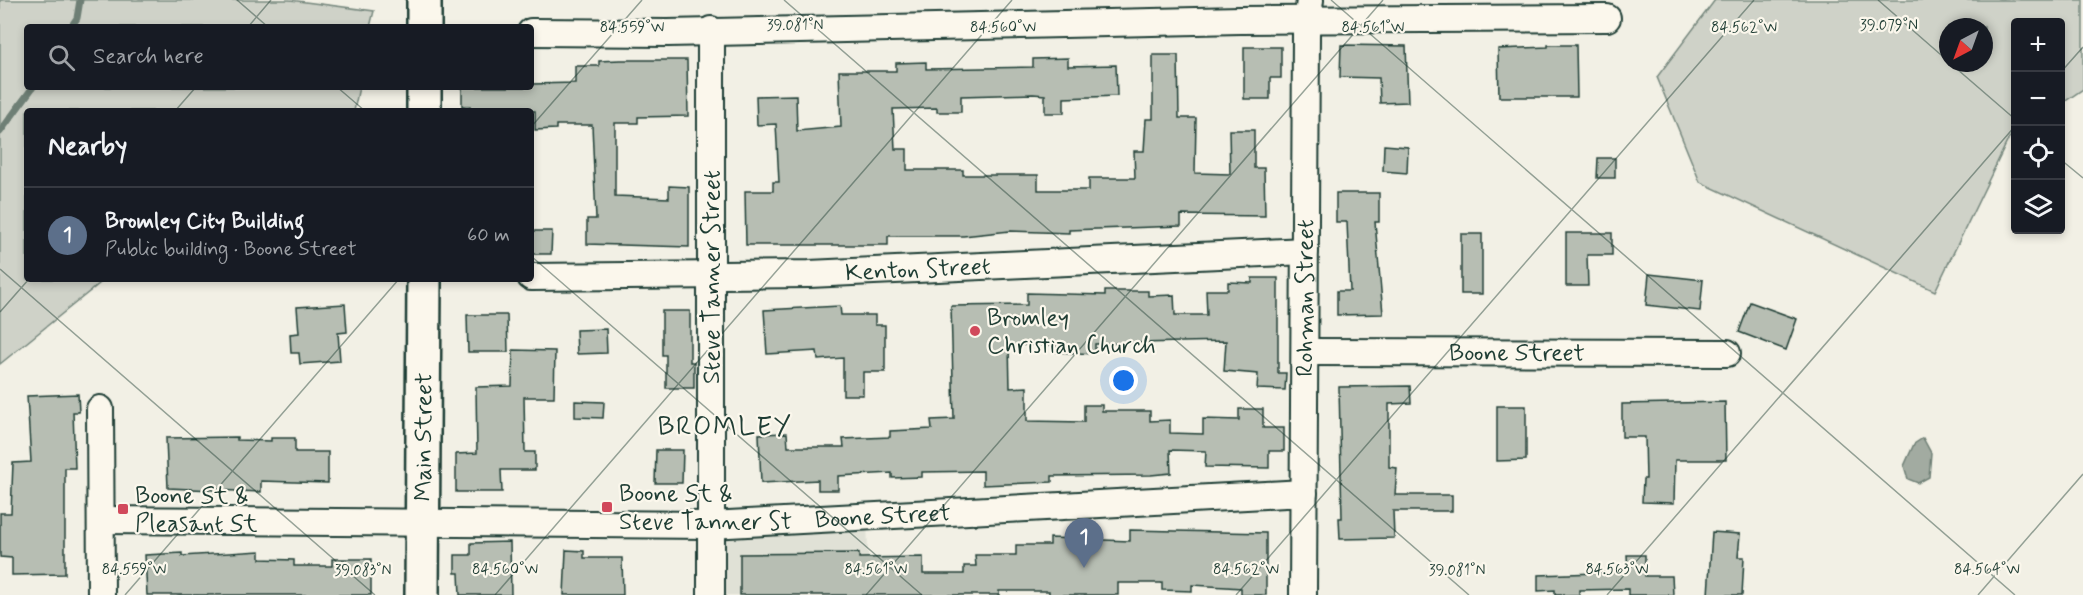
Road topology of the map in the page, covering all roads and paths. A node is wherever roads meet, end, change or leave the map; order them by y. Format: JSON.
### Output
{"nodes":[{"id":1,"x":424,"y":0,"type":"edge"},
{"id":2,"x":1309,"y":10,"type":"edge"},
{"id":3,"x":1607,"y":18,"type":"dead end"},
{"id":4,"x":424,"y":24,"type":"edge"},
{"id":5,"x":711,"y":30,"type":"junction"},
{"id":6,"x":534,"y":33,"type":"edge"},
{"id":7,"x":424,"y":90,"type":"edge"},
{"id":8,"x":424,"y":108,"type":"edge"},
{"id":9,"x":1305,"y":251,"type":"junction"},
{"id":10,"x":711,"y":276,"type":"junction"},
{"id":11,"x":534,"y":277,"type":"edge"},
{"id":12,"x":424,"y":282,"type":"edge"},
{"id":13,"x":1305,"y":352,"type":"junction"},
{"id":14,"x":1727,"y":353,"type":"dead end"},
{"id":15,"x":100,"y":409,"type":"dead end"},
{"id":16,"x":1304,"y":493,"type":"junction"},
{"id":17,"x":101,"y":520,"type":"junction"},
{"id":18,"x":423,"y":522,"type":"junction"},
{"id":19,"x":710,"y":525,"type":"junction"},
{"id":20,"x":101,"y":595,"type":"edge"},
{"id":21,"x":422,"y":595,"type":"edge"},
{"id":22,"x":711,"y":595,"type":"edge"},
{"id":23,"x":1303,"y":595,"type":"edge"}],
"edges":[{"from":1,"to":4,"type":"street"},
{"from":2,"to":3,"type":"street"},
{"from":2,"to":5,"type":"street"},
{"from":2,"to":9,"type":"street","name":"Rohman Street"},
{"from":5,"to":6,"type":"street"},
{"from":5,"to":10,"type":"street","name":"Steve Tanner Street"},
{"from":7,"to":8,"type":"street"},
{"from":9,"to":10,"type":"street","name":"Kenton Street"},
{"from":9,"to":13,"type":"street","name":"Rohman Street"},
{"from":10,"to":11,"type":"street","name":"Kenton Street"},
{"from":10,"to":19,"type":"street","name":"Steve Tanner Street"},
{"from":12,"to":18,"type":"street","name":"Main Street"},
{"from":13,"to":14,"type":"street","name":"Boone Street"},
{"from":13,"to":16,"type":"street","name":"Rohman Street"},
{"from":15,"to":17,"type":"street"},
{"from":16,"to":19,"type":"street","name":"Boone Street"},
{"from":16,"to":23,"type":"street","name":"Rohman Street"},
{"from":17,"to":18,"type":"street","name":"Boone Street"},
{"from":17,"to":20,"type":"street"},
{"from":18,"to":19,"type":"street","name":"Boone Street"},
{"from":18,"to":21,"type":"street","name":"Main Street"},
{"from":19,"to":22,"type":"street","name":"Steve Tanner Street"}]}
